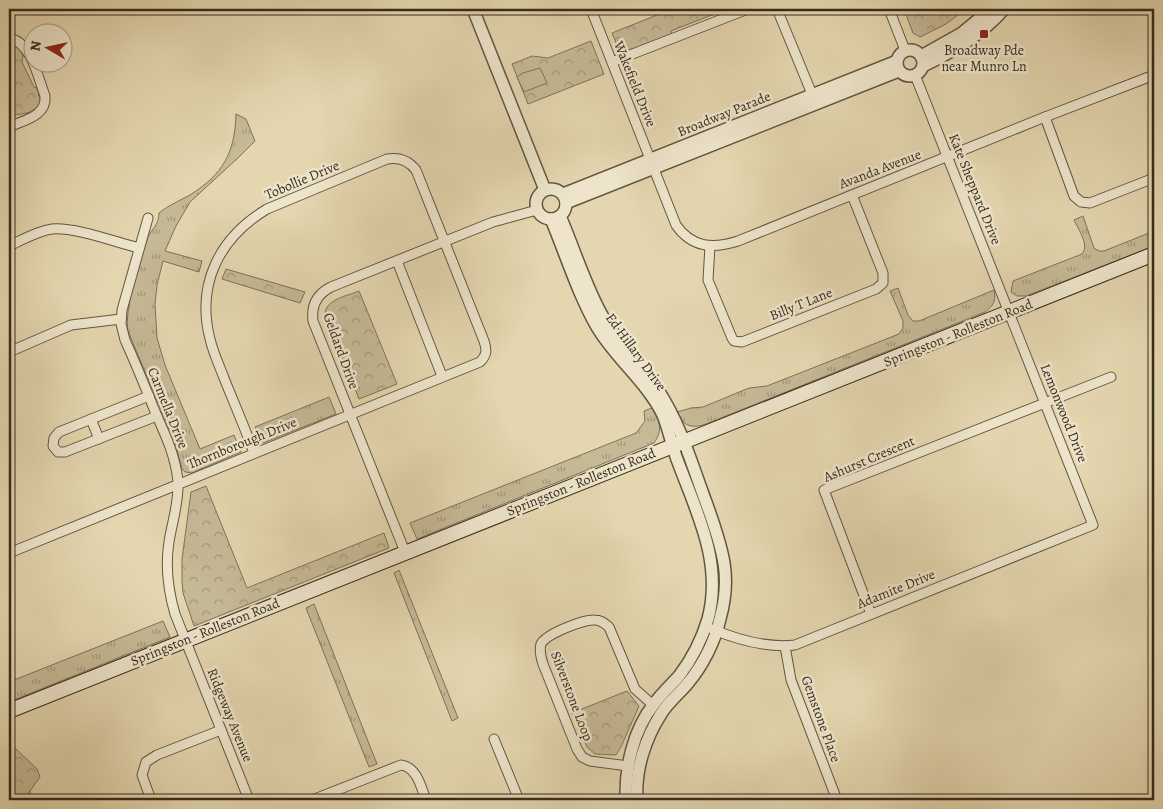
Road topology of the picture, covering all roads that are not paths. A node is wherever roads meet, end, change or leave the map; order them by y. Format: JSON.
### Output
{"nodes":[{"id":1,"x":473,"y":9,"type":"edge"},
{"id":2,"x":590,"y":9,"type":"edge"},
{"id":3,"x":748,"y":9,"type":"edge"},
{"id":4,"x":777,"y":9,"type":"edge"},
{"id":5,"x":889,"y":9,"type":"edge"},
{"id":6,"x":991,"y":9,"type":"edge"},
{"id":7,"x":1004,"y":9,"type":"edge"},
{"id":8,"x":9,"y":38,"type":"edge"},
{"id":9,"x":905,"y":50,"type":"junction"},
{"id":10,"x":922,"y":61,"type":"junction"},
{"id":11,"x":612,"y":62,"type":"junction"},
{"id":12,"x":898,"y":66,"type":"junction"},
{"id":13,"x":1154,"y":75,"type":"edge"},
{"id":14,"x":915,"y":76,"type":"junction"},
{"id":15,"x":814,"y":100,"type":"junction"},
{"id":16,"x":1045,"y":117,"type":"junction"},
{"id":17,"x":9,"y":127,"type":"edge"},
{"id":18,"x":948,"y":157,"type":"junction"},
{"id":19,"x":652,"y":164,"type":"junction"},
{"id":20,"x":1154,"y":178,"type":"edge"},
{"id":21,"x":545,"y":190,"type":"junction"},
{"id":22,"x":852,"y":195,"type":"junction"},
{"id":23,"x":565,"y":199,"type":"junction"},
{"id":24,"x":537,"y":210,"type":"junction"},
{"id":25,"x":148,"y":218,"type":"dead end"},
{"id":26,"x":556,"y":218,"type":"junction"},
{"id":27,"x":444,"y":242,"type":"junction"},
{"id":28,"x":9,"y":246,"type":"edge"},
{"id":29,"x":710,"y":246,"type":"junction"},
{"id":30,"x":138,"y":248,"type":"junction"},
{"id":31,"x":1154,"y":254,"type":"edge"},
{"id":32,"x":397,"y":261,"type":"junction"},
{"id":33,"x":1010,"y":312,"type":"junction"},
{"id":34,"x":121,"y":320,"type":"junction"},
{"id":35,"x":9,"y":352,"type":"edge"},
{"id":36,"x":484,"y":358,"type":"joint"},
{"id":37,"x":442,"y":376,"type":"junction"},
{"id":38,"x":1111,"y":377,"type":"dead end"},
{"id":39,"x":149,"y":396,"type":"junction"},
{"id":40,"x":1045,"y":402,"type":"junction"},
{"id":41,"x":351,"y":414,"type":"junction"},
{"id":42,"x":157,"y":416,"type":"junction"},
{"id":43,"x":91,"y":419,"type":"junction"},
{"id":44,"x":99,"y":439,"type":"junction"},
{"id":45,"x":678,"y":444,"type":"junction"},
{"id":46,"x":254,"y":453,"type":"junction"},
{"id":47,"x":178,"y":484,"type":"junction"},
{"id":48,"x":1092,"y":525,"type":"joint"},
{"id":49,"x":405,"y":552,"type":"junction"},
{"id":50,"x":9,"y":553,"type":"edge"},
{"id":51,"x":871,"y":614,"type":"junction"},
{"id":52,"x":705,"y":627,"type":"junction"},
{"id":53,"x":716,"y":631,"type":"junction"},
{"id":54,"x":185,"y":640,"type":"junction"},
{"id":55,"x":785,"y":646,"type":"junction"},
{"id":56,"x":652,"y":705,"type":"junction"},
{"id":57,"x":9,"y":711,"type":"edge"},
{"id":58,"x":221,"y":730,"type":"junction"},
{"id":59,"x":494,"y":739,"type":"dead end"},
{"id":60,"x":628,"y":766,"type":"junction"},
{"id":61,"x":151,"y":800,"type":"edge"},
{"id":62,"x":249,"y":800,"type":"edge"},
{"id":63,"x":312,"y":800,"type":"edge"},
{"id":64,"x":426,"y":800,"type":"edge"},
{"id":65,"x":520,"y":800,"type":"edge"},
{"id":66,"x":626,"y":800,"type":"edge"},
{"id":67,"x":638,"y":800,"type":"edge"},
{"id":68,"x":837,"y":800,"type":"edge"}],
"edges":[{"from":1,"to":21,"type":"street"},
{"from":2,"to":11,"type":"street","name":"Wakefield Drive"},
{"from":3,"to":11,"type":"street"},
{"from":4,"to":15,"type":"street"},
{"from":5,"to":9,"type":"street"},
{"from":6,"to":10,"type":"street"},
{"from":7,"to":10,"type":"street"},
{"from":8,"to":17,"type":"street"},
{"from":9,"to":10,"type":"street"},
{"from":9,"to":12,"type":"street"},
{"from":10,"to":14,"type":"street"},
{"from":11,"to":19,"type":"street","name":"Wakefield Drive"},
{"from":12,"to":14,"type":"street"},
{"from":12,"to":15,"type":"street","name":"Broadway Parade"},
{"from":13,"to":16,"type":"street","name":"Avanda Avenue"},
{"from":14,"to":18,"type":"street","name":"Kate Sheppard Drive"},
{"from":15,"to":19,"type":"street","name":"Broadway Parade"},
{"from":16,"to":18,"type":"street","name":"Avanda Avenue"},
{"from":16,"to":20,"type":"street"},
{"from":18,"to":22,"type":"street","name":"Avanda Avenue"},
{"from":18,"to":33,"type":"street","name":"Kate Sheppard Drive"},
{"from":19,"to":23,"type":"street","name":"Broadway Parade"},
{"from":19,"to":29,"type":"street"},
{"from":21,"to":23,"type":"street"},
{"from":21,"to":24,"type":"street"},
{"from":22,"to":29,"type":"street","name":"Avanda Avenue"},
{"from":22,"to":29,"type":"street","name":"Billy T Lane"},
{"from":23,"to":26,"type":"street"},
{"from":24,"to":26,"type":"street"},
{"from":24,"to":27,"type":"street","name":"Geldard Drive"},
{"from":25,"to":30,"type":"street","name":"Carmella Drive"},
{"from":26,"to":45,"type":"street","name":"Ed Hillary Drive"},
{"from":27,"to":32,"type":"street","name":"Geldard Drive"},
{"from":27,"to":36,"type":"street","name":"Tobollie Drive"},
{"from":27,"to":46,"type":"street","name":"Tobollie Drive"},
{"from":28,"to":30,"type":"street"},
{"from":30,"to":34,"type":"street","name":"Carmella Drive"},
{"from":31,"to":33,"type":"main road","name":"Springston - Rolleston Road"},
{"from":32,"to":37,"type":"street"},
{"from":32,"to":41,"type":"street","name":"Geldard Drive"},
{"from":33,"to":40,"type":"street","name":"Lemonwood Drive"},
{"from":33,"to":45,"type":"main road","name":"Springston - Rolleston Road"},
{"from":34,"to":35,"type":"street"},
{"from":34,"to":39,"type":"street","name":"Carmella Drive"},
{"from":36,"to":37,"type":"street","name":"Thornborough Drive"},
{"from":37,"to":41,"type":"street","name":"Thornborough Drive"},
{"from":38,"to":40,"type":"street"},
{"from":39,"to":42,"type":"street","name":"Carmella Drive"},
{"from":39,"to":43,"type":"street"},
{"from":40,"to":48,"type":"street","name":"Lemonwood Drive"},
{"from":40,"to":51,"type":"street","name":"Ashurst Crescent"},
{"from":41,"to":46,"type":"street","name":"Thornborough Drive"},
{"from":41,"to":49,"type":"street","name":"Geldard Drive"},
{"from":42,"to":44,"type":"street"},
{"from":42,"to":47,"type":"street","name":"Carmella Drive"},
{"from":43,"to":44,"type":"street"},
{"from":43,"to":44,"type":"street"},
{"from":45,"to":49,"type":"main road","name":"Springston - Rolleston Road"},
{"from":45,"to":52,"type":"street"},
{"from":45,"to":53,"type":"street"},
{"from":46,"to":47,"type":"street","name":"Thornborough Drive"},
{"from":47,"to":50,"type":"street","name":"Thornborough Drive"},
{"from":47,"to":54,"type":"street","name":"Carmella Drive"},
{"from":48,"to":51,"type":"street","name":"Adamite Drive"},
{"from":49,"to":54,"type":"main road","name":"Springston - Rolleston Road"},
{"from":51,"to":55,"type":"street","name":"Adamite Drive"},
{"from":52,"to":53,"type":"street","name":"Adamite Drive"},
{"from":52,"to":56,"type":"street"},
{"from":53,"to":55,"type":"street","name":"Adamite Drive"},
{"from":53,"to":67,"type":"street"},
{"from":54,"to":57,"type":"main road","name":"Springston - Rolleston Road"},
{"from":54,"to":58,"type":"street","name":"Ridgeway Avenue"},
{"from":55,"to":68,"type":"street","name":"Gemstone Place"},
{"from":56,"to":60,"type":"street"},
{"from":56,"to":60,"type":"street","name":"Silverstone Loop"},
{"from":58,"to":61,"type":"street"},
{"from":58,"to":62,"type":"street","name":"Ridgeway Avenue"},
{"from":59,"to":65,"type":"street"},
{"from":60,"to":66,"type":"street"},
{"from":63,"to":64,"type":"street"}]}
